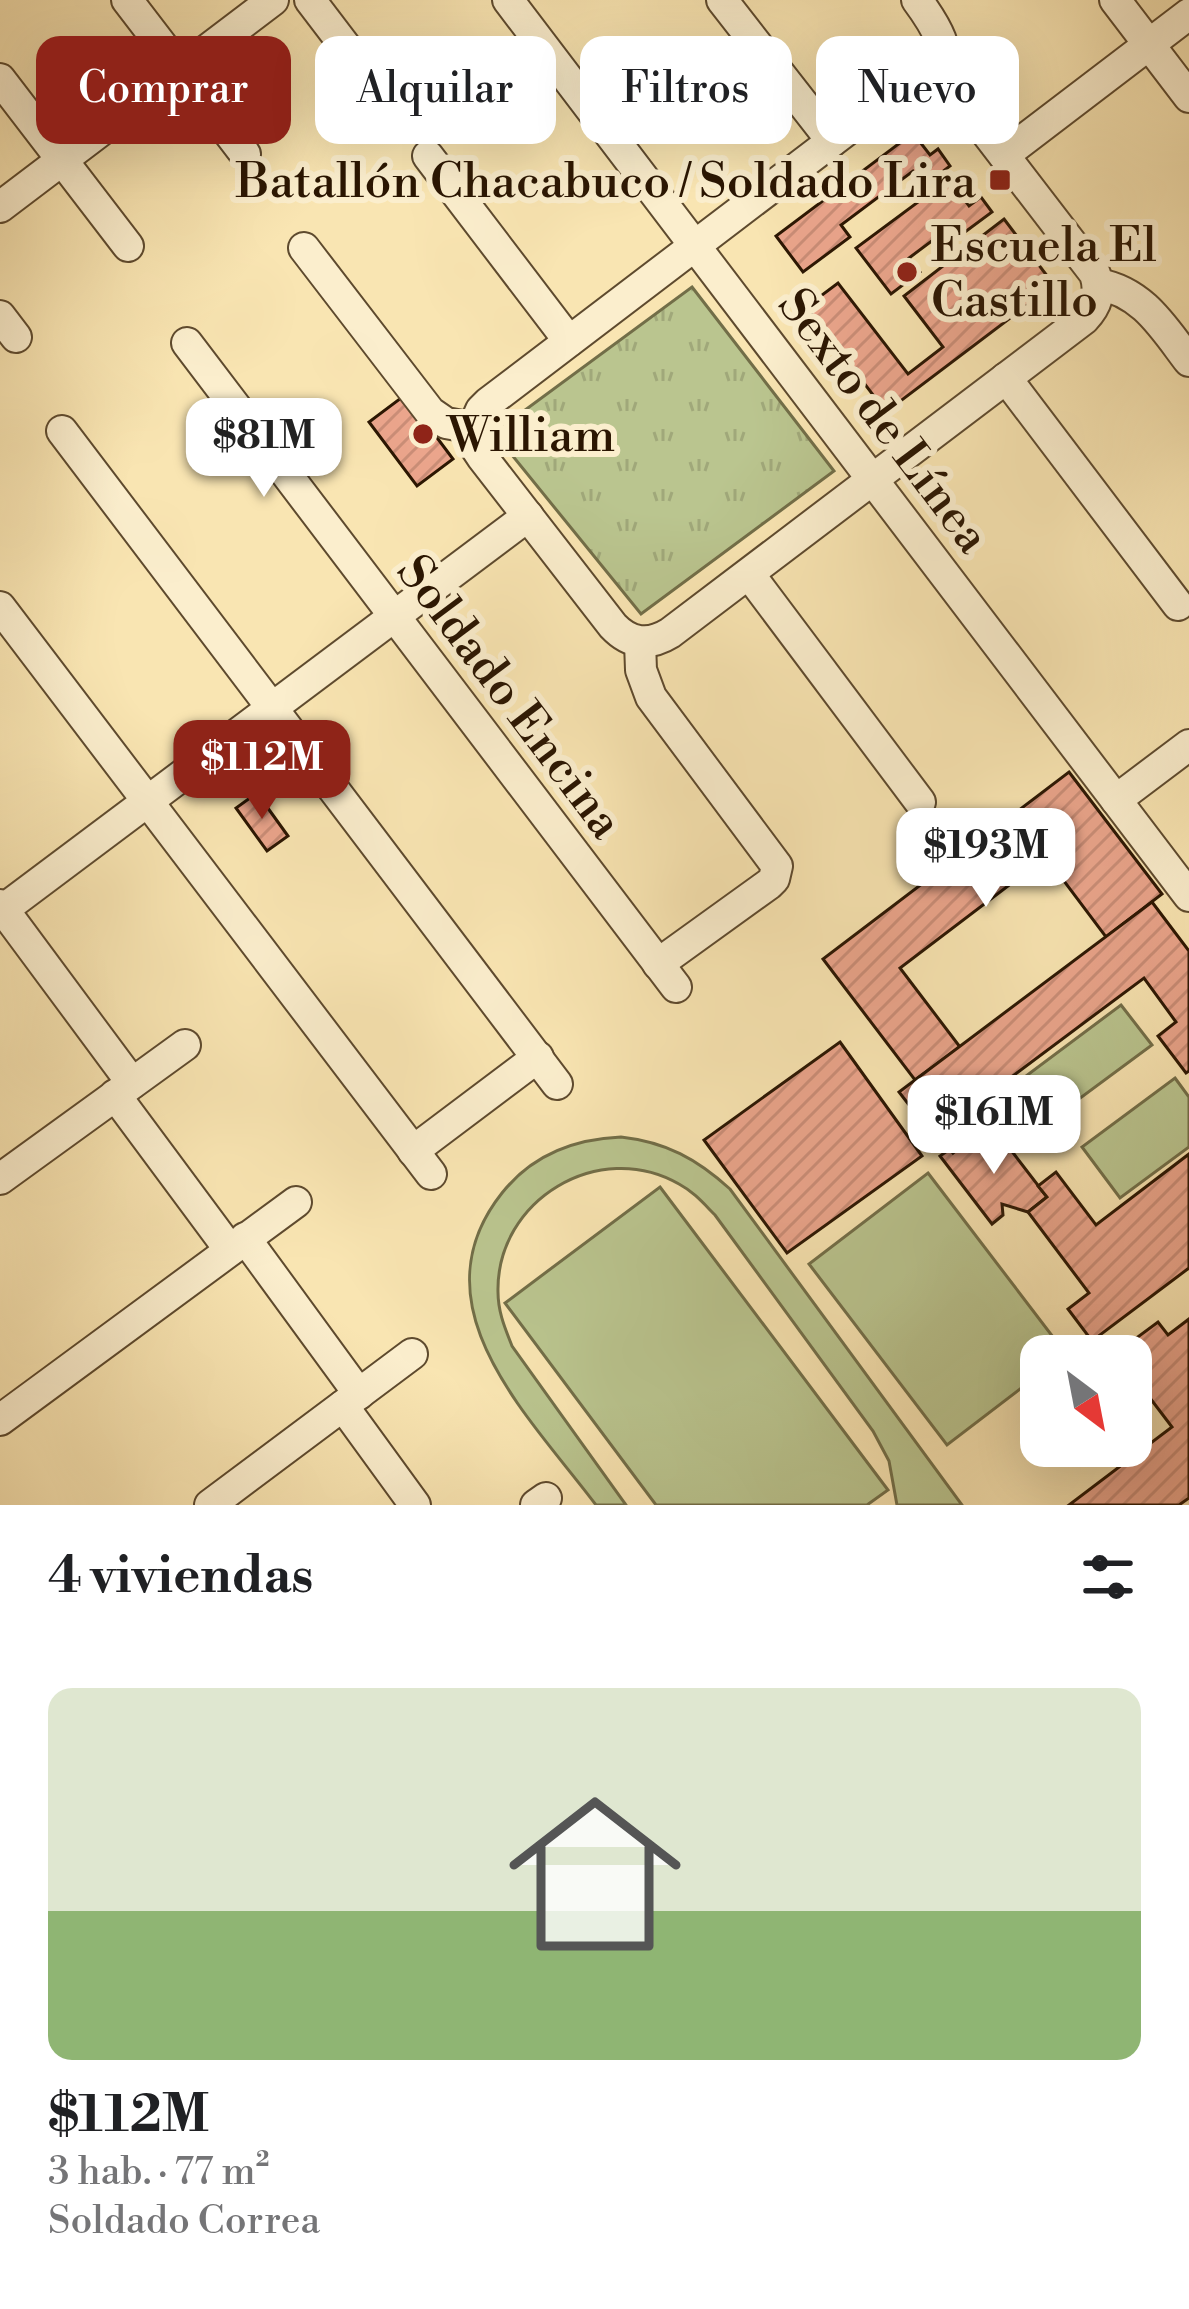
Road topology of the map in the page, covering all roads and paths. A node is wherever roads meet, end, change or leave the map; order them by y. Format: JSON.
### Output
{"nodes":[{"id":1,"x":127,"y":0,"type":"edge"},
{"id":2,"x":273,"y":0,"type":"edge"},
{"id":3,"x":310,"y":0,"type":"edge"},
{"id":4,"x":508,"y":0,"type":"edge"},
{"id":5,"x":722,"y":0,"type":"edge"},
{"id":6,"x":917,"y":0,"type":"edge"},
{"id":7,"x":1115,"y":0,"type":"edge"},
{"id":8,"x":1189,"y":14,"type":"edge"},
{"id":9,"x":155,"y":36,"type":"edge"},
{"id":10,"x":226,"y":36,"type":"edge"},
{"id":11,"x":337,"y":36,"type":"edge"},
{"id":12,"x":940,"y":36,"type":"edge"},
{"id":13,"x":1149,"y":44,"type":"junction"},
{"id":14,"x":0,"y":79,"type":"edge"},
{"id":15,"x":1189,"y":97,"type":"edge"},
{"id":16,"x":816,"y":120,"type":"edge"},
{"id":17,"x":83,"y":144,"type":"edge"},
{"id":18,"x":237,"y":144,"type":"edge"},
{"id":19,"x":828,"y":144,"type":"edge"},
{"id":20,"x":996,"y":144,"type":"edge"},
{"id":21,"x":245,"y":154,"type":"dead end"},
{"id":22,"x":1004,"y":155,"type":"junction"},
{"id":23,"x":428,"y":156,"type":"dead end"},
{"id":24,"x":62,"y":160,"type":"junction"},
{"id":25,"x":0,"y":207,"type":"edge"},
{"id":26,"x":696,"y":245,"type":"junction"},
{"id":27,"x":128,"y":246,"type":"dead end"},
{"id":28,"x":304,"y":248,"type":"dead end"},
{"id":29,"x":1098,"y":284,"type":"junction"},
{"id":30,"x":569,"y":341,"type":"junction"},
{"id":31,"x":187,"y":343,"type":"dead end"},
{"id":32,"x":1189,"y":361,"type":"edge"},
{"id":33,"x":1006,"y":378,"type":"junction"},
{"id":34,"x":473,"y":428,"type":"junction"},
{"id":35,"x":62,"y":431,"type":"dead end"},
{"id":36,"x":873,"y":479,"type":"junction"},
{"id":37,"x":528,"y":516,"type":"junction"},
{"id":38,"x":749,"y":574,"type":"junction"},
{"id":39,"x":1178,"y":605,"type":"dead end"},
{"id":40,"x":0,"y":607,"type":"edge"},
{"id":41,"x":394,"y":616,"type":"junction"},
{"id":42,"x":640,"y":642,"type":"junction"},
{"id":43,"x":272,"y":708,"type":"junction"},
{"id":44,"x":1189,"y":745,"type":"edge"},
{"id":45,"x":1116,"y":800,"type":"junction"},
{"id":46,"x":148,"y":801,"type":"junction"},
{"id":47,"x":920,"y":802,"type":"dead end"},
{"id":48,"x":1189,"y":896,"type":"edge"},
{"id":49,"x":1,"y":909,"type":"edge"},
{"id":50,"x":185,"y":1045,"type":"dead end"},
{"id":51,"x":538,"y":1058,"type":"junction"},
{"id":52,"x":557,"y":1084,"type":"dead end"},
{"id":53,"x":123,"y":1089,"type":"junction"},
{"id":54,"x":0,"y":1179,"type":"edge"},
{"id":55,"x":296,"y":1202,"type":"dead end"},
{"id":56,"x":237,"y":1244,"type":"junction"},
{"id":57,"x":412,"y":1354,"type":"dead end"},
{"id":58,"x":351,"y":1400,"type":"junction"},
{"id":59,"x":0,"y":1420,"type":"edge"},
{"id":60,"x":210,"y":1505,"type":"edge"},
{"id":61,"x":415,"y":1505,"type":"edge"}],
"edges":[{"from":1,"to":9,"type":"street"},
{"from":2,"to":10,"type":"street"},
{"from":3,"to":11,"type":"street"},
{"from":4,"to":26,"type":"street","name":"Sexto de Línea"},
{"from":5,"to":16,"type":"street"},
{"from":6,"to":12,"type":"street"},
{"from":7,"to":13,"type":"street"},
{"from":8,"to":13,"type":"street"},
{"from":13,"to":15,"type":"street"},
{"from":13,"to":22,"type":"street"},
{"from":14,"to":24,"type":"street"},
{"from":17,"to":24,"type":"street"},
{"from":18,"to":21,"type":"street"},
{"from":19,"to":26,"type":"street"},
{"from":20,"to":22,"type":"street"},
{"from":22,"to":29,"type":"street"},
{"from":23,"to":30,"type":"street"},
{"from":24,"to":25,"type":"street"},
{"from":24,"to":27,"type":"street"},
{"from":26,"to":30,"type":"street"},
{"from":26,"to":36,"type":"street","name":"Sexto de Línea"},
{"from":28,"to":34,"type":"street"},
{"from":29,"to":32,"type":"street"},
{"from":29,"to":33,"type":"street"},
{"from":30,"to":34,"type":"street"},
{"from":31,"to":41,"type":"street","name":"Soldado Encina"},
{"from":33,"to":36,"type":"street"},
{"from":33,"to":39,"type":"street"},
{"from":34,"to":37,"type":"street"},
{"from":35,"to":43,"type":"street"},
{"from":36,"to":38,"type":"street"},
{"from":36,"to":45,"type":"street","name":"Sexto de Línea"},
{"from":37,"to":41,"type":"street"},
{"from":37,"to":42,"type":"street"},
{"from":38,"to":42,"type":"street"},
{"from":38,"to":47,"type":"street"},
{"from":40,"to":46,"type":"street"},
{"from":41,"to":42,"type":"street","name":"Soldado Encina"},
{"from":41,"to":43,"type":"street"},
{"from":43,"to":46,"type":"street"},
{"from":43,"to":51,"type":"street"},
{"from":44,"to":45,"type":"street"},
{"from":45,"to":48,"type":"street","name":"Sexto de Línea"},
{"from":46,"to":49,"type":"street"},
{"from":46,"to":51,"type":"street"},
{"from":49,"to":53,"type":"street"},
{"from":50,"to":53,"type":"street"},
{"from":51,"to":52,"type":"street"},
{"from":53,"to":54,"type":"street"},
{"from":53,"to":56,"type":"street"},
{"from":55,"to":56,"type":"street"},
{"from":56,"to":58,"type":"street"},
{"from":56,"to":59,"type":"street"},
{"from":57,"to":58,"type":"street"},
{"from":58,"to":60,"type":"street"},
{"from":58,"to":61,"type":"street"}]}
